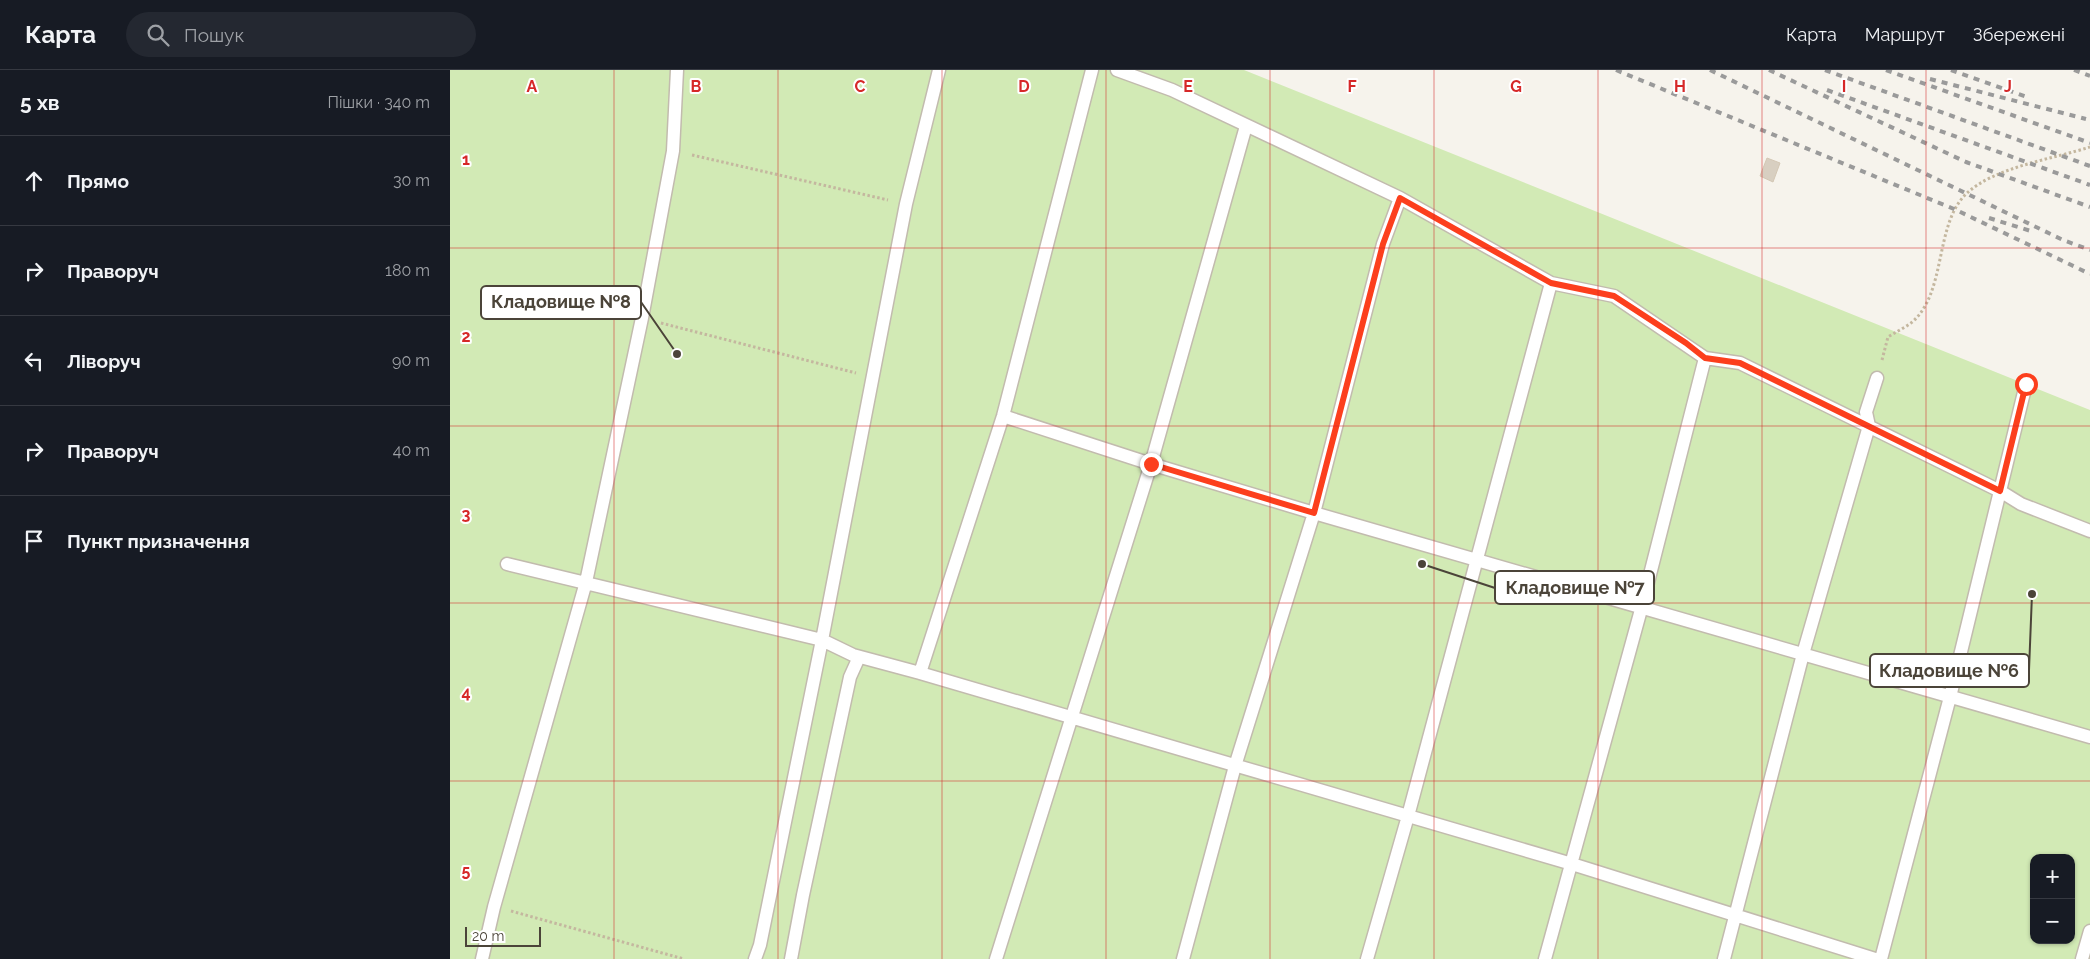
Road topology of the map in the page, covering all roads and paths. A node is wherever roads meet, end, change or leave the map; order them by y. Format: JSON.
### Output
{"nodes":[{"id":1,"x":677,"y":70,"type":"edge"},
{"id":2,"x":939,"y":70,"type":"edge"},
{"id":3,"x":1092,"y":70,"type":"edge"},
{"id":4,"x":1117,"y":70,"type":"edge"},
{"id":5,"x":1246,"y":126,"type":"junction"},
{"id":6,"x":2090,"y":147,"type":"edge"},
{"id":7,"x":673,"y":151,"type":"junction"},
{"id":8,"x":1400,"y":198,"type":"junction"},
{"id":9,"x":906,"y":204,"type":"junction"},
{"id":10,"x":1551,"y":283,"type":"junction"},
{"id":11,"x":642,"y":318,"type":"junction"},
{"id":12,"x":1705,"y":358,"type":"junction"},
{"id":13,"x":873,"y":378,"type":"junction"},
{"id":14,"x":1877,"y":378,"type":"joint"},
{"id":15,"x":2026,"y":384,"type":"dead end"},
{"id":16,"x":1003,"y":416,"type":"junction"},
{"id":17,"x":1869,"y":426,"type":"junction"},
{"id":18,"x":1151,"y":464,"type":"junction"},
{"id":19,"x":2000,"y":491,"type":"junction"},
{"id":20,"x":1314,"y":513,"type":"junction"},
{"id":21,"x":2090,"y":530,"type":"edge"},
{"id":22,"x":1476,"y":560,"type":"junction"},
{"id":23,"x":507,"y":564,"type":"dead end"},
{"id":24,"x":586,"y":582,"type":"junction"},
{"id":25,"x":1642,"y":606,"type":"junction"},
{"id":26,"x":822,"y":640,"type":"junction"},
{"id":27,"x":1803,"y":654,"type":"junction"},
{"id":28,"x":859,"y":657,"type":"junction"},
{"id":29,"x":920,"y":673,"type":"junction"},
{"id":30,"x":1950,"y":697,"type":"junction"},
{"id":31,"x":1072,"y":717,"type":"junction"},
{"id":32,"x":2090,"y":737,"type":"edge"},
{"id":33,"x":1235,"y":766,"type":"junction"},
{"id":34,"x":1408,"y":816,"type":"junction"},
{"id":35,"x":1572,"y":864,"type":"junction"},
{"id":36,"x":494,"y":907,"type":"junction"},
{"id":37,"x":1736,"y":917,"type":"junction"},
{"id":38,"x":2090,"y":931,"type":"edge"},
{"id":39,"x":482,"y":959,"type":"edge"},
{"id":40,"x":684,"y":959,"type":"edge"},
{"id":41,"x":755,"y":959,"type":"edge"},
{"id":42,"x":791,"y":959,"type":"edge"},
{"id":43,"x":996,"y":959,"type":"edge"},
{"id":44,"x":1183,"y":959,"type":"edge"},
{"id":45,"x":1368,"y":959,"type":"edge"},
{"id":46,"x":1545,"y":959,"type":"edge"},
{"id":47,"x":1724,"y":959,"type":"edge"},
{"id":48,"x":1875,"y":959,"type":"edge"},
{"id":49,"x":1881,"y":959,"type":"edge"},
{"id":50,"x":2082,"y":959,"type":"edge"}],
"edges":[{"from":1,"to":7,"type":"lane"},
{"from":2,"to":9,"type":"lane"},
{"from":3,"to":16,"type":"lane"},
{"from":4,"to":5,"type":"lane"},
{"from":5,"to":8,"type":"lane"},
{"from":5,"to":18,"type":"lane"},
{"from":6,"to":14,"type":"path"},
{"from":7,"to":9,"type":"path"},
{"from":7,"to":11,"type":"lane"},
{"from":8,"to":10,"type":"lane"},
{"from":8,"to":20,"type":"lane"},
{"from":9,"to":13,"type":"lane"},
{"from":10,"to":12,"type":"lane"},
{"from":10,"to":22,"type":"lane"},
{"from":11,"to":13,"type":"path"},
{"from":11,"to":24,"type":"lane"},
{"from":12,"to":17,"type":"lane"},
{"from":12,"to":25,"type":"lane"},
{"from":13,"to":26,"type":"lane"},
{"from":14,"to":17,"type":"lane"},
{"from":15,"to":19,"type":"lane"},
{"from":16,"to":18,"type":"lane"},
{"from":16,"to":29,"type":"lane"},
{"from":17,"to":19,"type":"lane"},
{"from":17,"to":27,"type":"lane"},
{"from":18,"to":20,"type":"lane"},
{"from":18,"to":31,"type":"lane"},
{"from":19,"to":21,"type":"lane"},
{"from":19,"to":30,"type":"lane"},
{"from":20,"to":22,"type":"lane"},
{"from":20,"to":33,"type":"lane"},
{"from":22,"to":25,"type":"lane"},
{"from":22,"to":34,"type":"lane"},
{"from":23,"to":24,"type":"lane"},
{"from":24,"to":26,"type":"lane"},
{"from":24,"to":36,"type":"lane"},
{"from":25,"to":27,"type":"lane"},
{"from":25,"to":35,"type":"lane"},
{"from":26,"to":28,"type":"lane"},
{"from":26,"to":41,"type":"lane"},
{"from":27,"to":30,"type":"lane"},
{"from":27,"to":37,"type":"lane"},
{"from":28,"to":29,"type":"lane"},
{"from":28,"to":42,"type":"lane"},
{"from":29,"to":31,"type":"lane"},
{"from":30,"to":32,"type":"lane"},
{"from":30,"to":49,"type":"lane"},
{"from":31,"to":33,"type":"lane"},
{"from":31,"to":43,"type":"lane"},
{"from":33,"to":34,"type":"lane"},
{"from":33,"to":44,"type":"lane"},
{"from":34,"to":35,"type":"lane"},
{"from":34,"to":45,"type":"lane"},
{"from":35,"to":37,"type":"lane"},
{"from":35,"to":46,"type":"lane"},
{"from":36,"to":39,"type":"lane"},
{"from":36,"to":40,"type":"path"},
{"from":37,"to":47,"type":"lane"},
{"from":37,"to":48,"type":"lane"},
{"from":38,"to":50,"type":"lane"}]}
